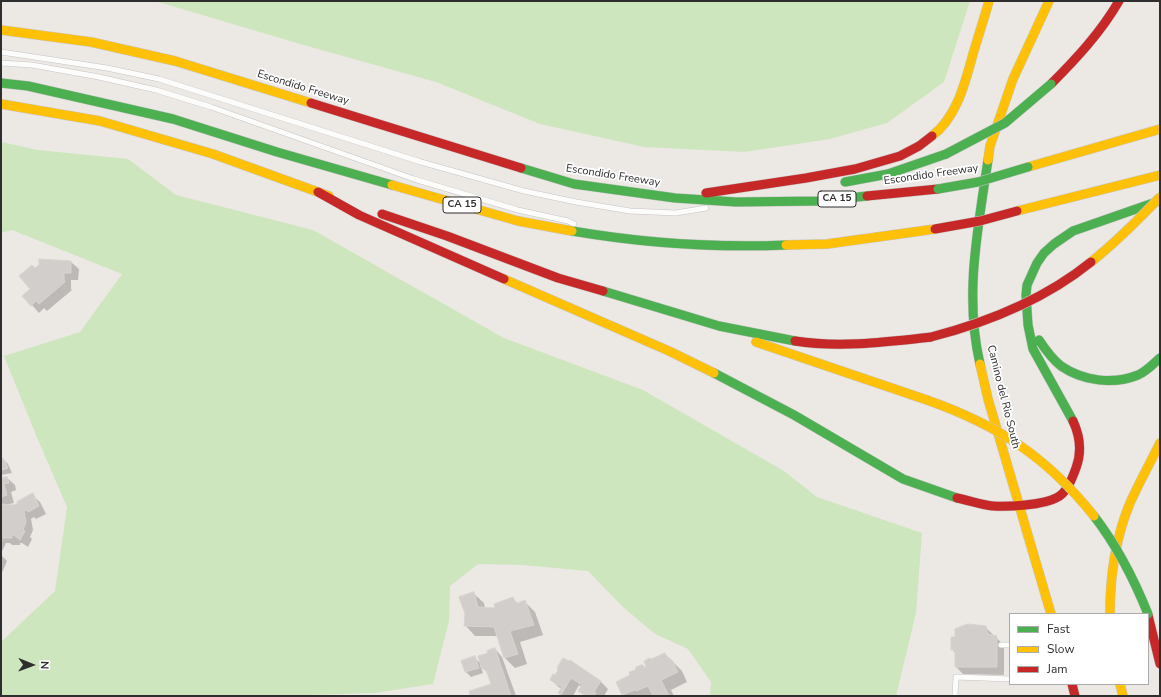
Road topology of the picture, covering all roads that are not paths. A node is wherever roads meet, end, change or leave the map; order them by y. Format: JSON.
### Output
{"nodes":[{"id":1,"x":989,"y":1,"type":"edge"},
{"id":2,"x":1049,"y":1,"type":"edge"},
{"id":3,"x":1119,"y":1,"type":"edge"},
{"id":4,"x":1,"y":30,"type":"edge"},
{"id":5,"x":1,"y":52,"type":"edge"},
{"id":6,"x":1,"y":63,"type":"edge"},
{"id":7,"x":1,"y":83,"type":"edge"},
{"id":8,"x":1,"y":104,"type":"edge"},
{"id":9,"x":1156,"y":130,"type":"edge"},
{"id":10,"x":1158,"y":176,"type":"edge"},
{"id":11,"x":763,"y":184,"type":"junction"},
{"id":12,"x":820,"y":184,"type":"dead end"},
{"id":13,"x":835,"y":184,"type":"dead end"},
{"id":14,"x":318,"y":192,"type":"junction"},
{"id":15,"x":675,"y":198,"type":"junction"},
{"id":16,"x":1158,"y":200,"type":"edge"},
{"id":17,"x":736,"y":202,"type":"junction"},
{"id":18,"x":980,"y":221,"type":"junction"},
{"id":19,"x":586,"y":233,"type":"junction"},
{"id":20,"x":1028,"y":325,"type":"junction"},
{"id":21,"x":719,"y":326,"type":"junction"},
{"id":22,"x":1160,"y":358,"type":"edge"},
{"id":23,"x":1160,"y":443,"type":"edge"},
{"id":24,"x":1019,"y":505,"type":"junction"},
{"id":25,"x":1051,"y":613,"type":"edge"},
{"id":26,"x":1110,"y":613,"type":"edge"},
{"id":27,"x":1147,"y":613,"type":"edge"},
{"id":28,"x":1149,"y":619,"type":"edge"},
{"id":29,"x":1001,"y":645,"type":"dead end"},
{"id":30,"x":1009,"y":645,"type":"edge"},
{"id":31,"x":1160,"y":664,"type":"edge"},
{"id":32,"x":1009,"y":679,"type":"edge"},
{"id":33,"x":1072,"y":685,"type":"edge"},
{"id":34,"x":1120,"y":685,"type":"edge"},
{"id":35,"x":954,"y":696,"type":"edge"},
{"id":36,"x":1075,"y":696,"type":"edge"},
{"id":37,"x":1123,"y":696,"type":"edge"}],
"edges":[{"from":1,"to":11,"type":"main road"},
{"from":2,"to":18,"type":"main road","name":"Camino del Rio South"},
{"from":3,"to":13,"type":"main road","bridge":true},
{"from":4,"to":15,"type":"main road","name":"Escondido Freeway","number":"CA 15"},
{"from":5,"to":17,"type":"lane"},
{"from":6,"to":19,"type":"lane"},
{"from":7,"to":19,"type":"main road","number":"CA 15"},
{"from":8,"to":14,"type":"main road"},
{"from":9,"to":17,"type":"main road","name":"Escondido Freeway","number":"CA 15","bridge":true},
{"from":10,"to":18,"type":"main road","number":"CA 15","bridge":true},
{"from":11,"to":12,"type":"main road"},
{"from":11,"to":15,"type":"main road"},
{"from":14,"to":21,"type":"main road"},
{"from":14,"to":24,"type":"main road"},
{"from":15,"to":17,"type":"main road","name":"Escondido Freeway","number":"CA 15"},
{"from":16,"to":20,"type":"main road"},
{"from":16,"to":21,"type":"main road","bridge":true},
{"from":18,"to":19,"type":"main road","number":"CA 15","bridge":true},
{"from":18,"to":24,"type":"main road","name":"Camino del Rio South"},
{"from":20,"to":22,"type":"main road"},
{"from":20,"to":24,"type":"main road"},
{"from":21,"to":27,"type":"main road","bridge":true},
{"from":23,"to":26,"type":"main road"},
{"from":24,"to":25,"type":"main road","name":"Camino del Rio South"},
{"from":28,"to":31,"type":"main road"},
{"from":29,"to":30,"type":"lane"},
{"from":32,"to":35,"type":"lane"},
{"from":33,"to":36,"type":"main road"},
{"from":34,"to":37,"type":"main road"}]}
